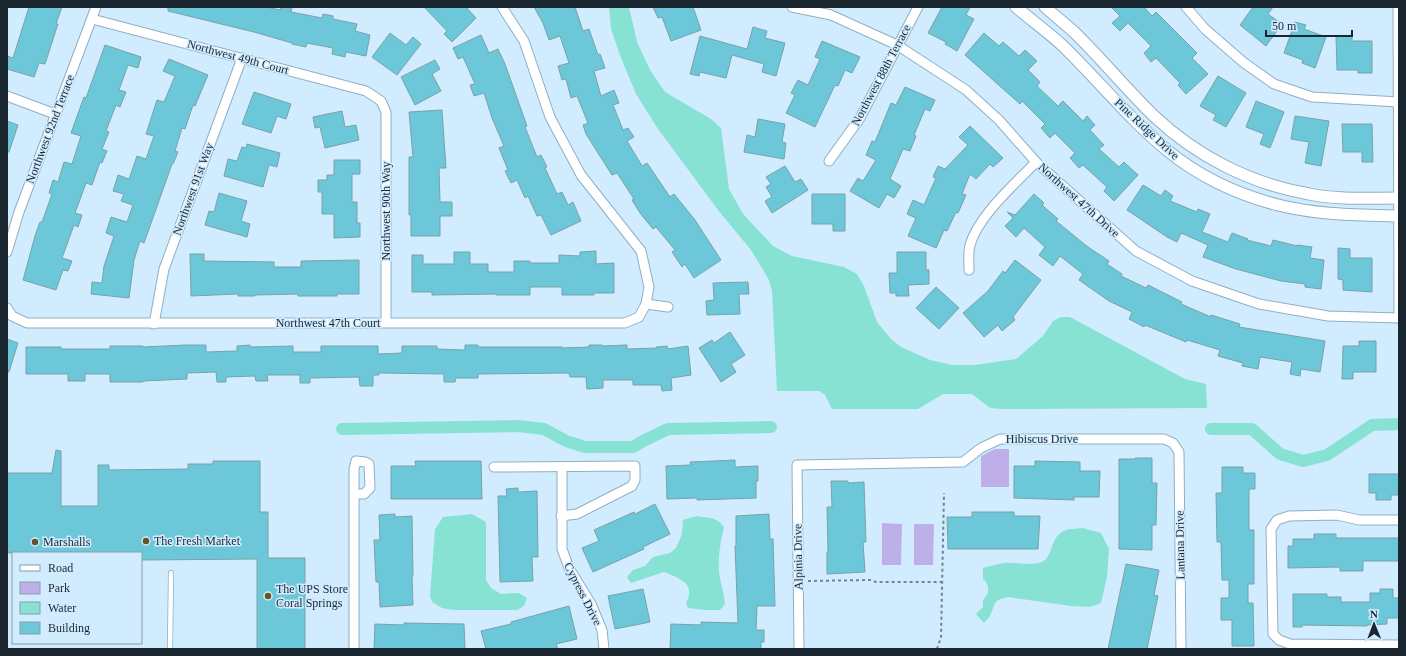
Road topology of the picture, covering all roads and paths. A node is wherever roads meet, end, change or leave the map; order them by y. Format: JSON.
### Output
{"nodes":[{"id":1,"x":96,"y":7,"type":"edge"},
{"id":2,"x":502,"y":7,"type":"edge"},
{"id":3,"x":792,"y":7,"type":"edge"},
{"id":4,"x":918,"y":7,"type":"edge"},
{"id":5,"x":1016,"y":7,"type":"edge"},
{"id":6,"x":1045,"y":7,"type":"edge"},
{"id":7,"x":1186,"y":7,"type":"edge"},
{"id":8,"x":1398,"y":7,"type":"edge"},
{"id":9,"x":92,"y":20,"type":"junction"},
{"id":10,"x":897,"y":45,"type":"junction"},
{"id":11,"x":242,"y":58,"type":"junction"},
{"id":12,"x":7,"y":96,"type":"edge"},
{"id":13,"x":381,"y":101,"type":"joint"},
{"id":14,"x":1398,"y":102,"type":"edge"},
{"id":15,"x":55,"y":114,"type":"junction"},
{"id":16,"x":829,"y":161,"type":"dead end"},
{"id":17,"x":1036,"y":162,"type":"junction"},
{"id":18,"x":1398,"y":198,"type":"edge"},
{"id":19,"x":1399,"y":216,"type":"edge"},
{"id":20,"x":7,"y":252,"type":"edge"},
{"id":21,"x":969,"y":270,"type":"dead end"},
{"id":22,"x":646,"y":304,"type":"junction"},
{"id":23,"x":7,"y":308,"type":"edge"},
{"id":24,"x":668,"y":308,"type":"dead end"},
{"id":25,"x":1399,"y":318,"type":"edge"},
{"id":26,"x":386,"y":322,"type":"junction"},
{"id":27,"x":154,"y":324,"type":"junction"},
{"id":28,"x":1173,"y":443,"type":"joint"},
{"id":29,"x":798,"y":464,"type":"joint"},
{"id":30,"x":494,"y":467,"type":"dead end"},
{"id":31,"x":562,"y":467,"type":"junction"},
{"id":32,"x":944,"y":492,"type":"dead end"},
{"id":33,"x":354,"y":494,"type":"dead end"},
{"id":34,"x":561,"y":516,"type":"junction"},
{"id":35,"x":1399,"y":520,"type":"edge"},
{"id":36,"x":171,"y":573,"type":"dead end"},
{"id":37,"x":799,"y":581,"type":"junction"},
{"id":38,"x":943,"y":582,"type":"junction"},
{"id":39,"x":1399,"y":645,"type":"edge"},
{"id":40,"x":170,"y":649,"type":"edge"},
{"id":41,"x":354,"y":649,"type":"edge"},
{"id":42,"x":604,"y":649,"type":"edge"},
{"id":43,"x":799,"y":649,"type":"edge"},
{"id":44,"x":937,"y":649,"type":"edge"},
{"id":45,"x":1181,"y":649,"type":"edge"}],
"edges":[{"from":1,"to":9,"type":"street","name":"Northwest 92nd Terrace"},
{"from":2,"to":22,"type":"street"},
{"from":3,"to":10,"type":"street","name":"Northwest 47th Drive"},
{"from":4,"to":10,"type":"street","name":"Northwest 88th Terrace"},
{"from":5,"to":19,"type":"street","name":"Pine Ridge Drive"},
{"from":6,"to":18,"type":"street","name":"Pine Ridge Drive"},
{"from":7,"to":14,"type":"street"},
{"from":8,"to":14,"type":"street"},
{"from":9,"to":11,"type":"street","name":"Northwest 49th Court"},
{"from":9,"to":15,"type":"street","name":"Northwest 92nd Terrace"},
{"from":10,"to":16,"type":"street","name":"Northwest 88th Terrace"},
{"from":10,"to":17,"type":"street","name":"Northwest 47th Drive"},
{"from":11,"to":13,"type":"street","name":"Northwest 49th Court"},
{"from":11,"to":27,"type":"street","name":"Northwest 91st Way"},
{"from":12,"to":15,"type":"street"},
{"from":13,"to":26,"type":"street","name":"Northwest 90th Way"},
{"from":14,"to":18,"type":"street"},
{"from":15,"to":20,"type":"street","name":"Northwest 92nd Terrace"},
{"from":17,"to":21,"type":"street"},
{"from":17,"to":25,"type":"street","name":"Northwest 47th Drive"},
{"from":18,"to":19,"type":"street"},
{"from":19,"to":25,"type":"street"},
{"from":22,"to":24,"type":"street"},
{"from":22,"to":26,"type":"street","name":"Northwest 47th Court"},
{"from":23,"to":27,"type":"street","name":"Northwest 47th Court"},
{"from":26,"to":27,"type":"street","name":"Northwest 47th Court"},
{"from":28,"to":29,"type":"street","name":"Hibiscus Drive"},
{"from":28,"to":45,"type":"street","name":"Lantana Drive"},
{"from":29,"to":37,"type":"street","name":"Alpinia Drive"},
{"from":30,"to":31,"type":"street"},
{"from":31,"to":34,"type":"street","name":"Cypress Drive"},
{"from":31,"to":34,"type":"street"},
{"from":32,"to":38,"type":"path"},
{"from":33,"to":41,"type":"street"},
{"from":34,"to":42,"type":"street","name":"Cypress Drive"},
{"from":35,"to":39,"type":"street"},
{"from":36,"to":40,"type":"lane"},
{"from":37,"to":38,"type":"path"},
{"from":37,"to":43,"type":"street","name":"Alpinia Drive"},
{"from":38,"to":44,"type":"path"}]}
